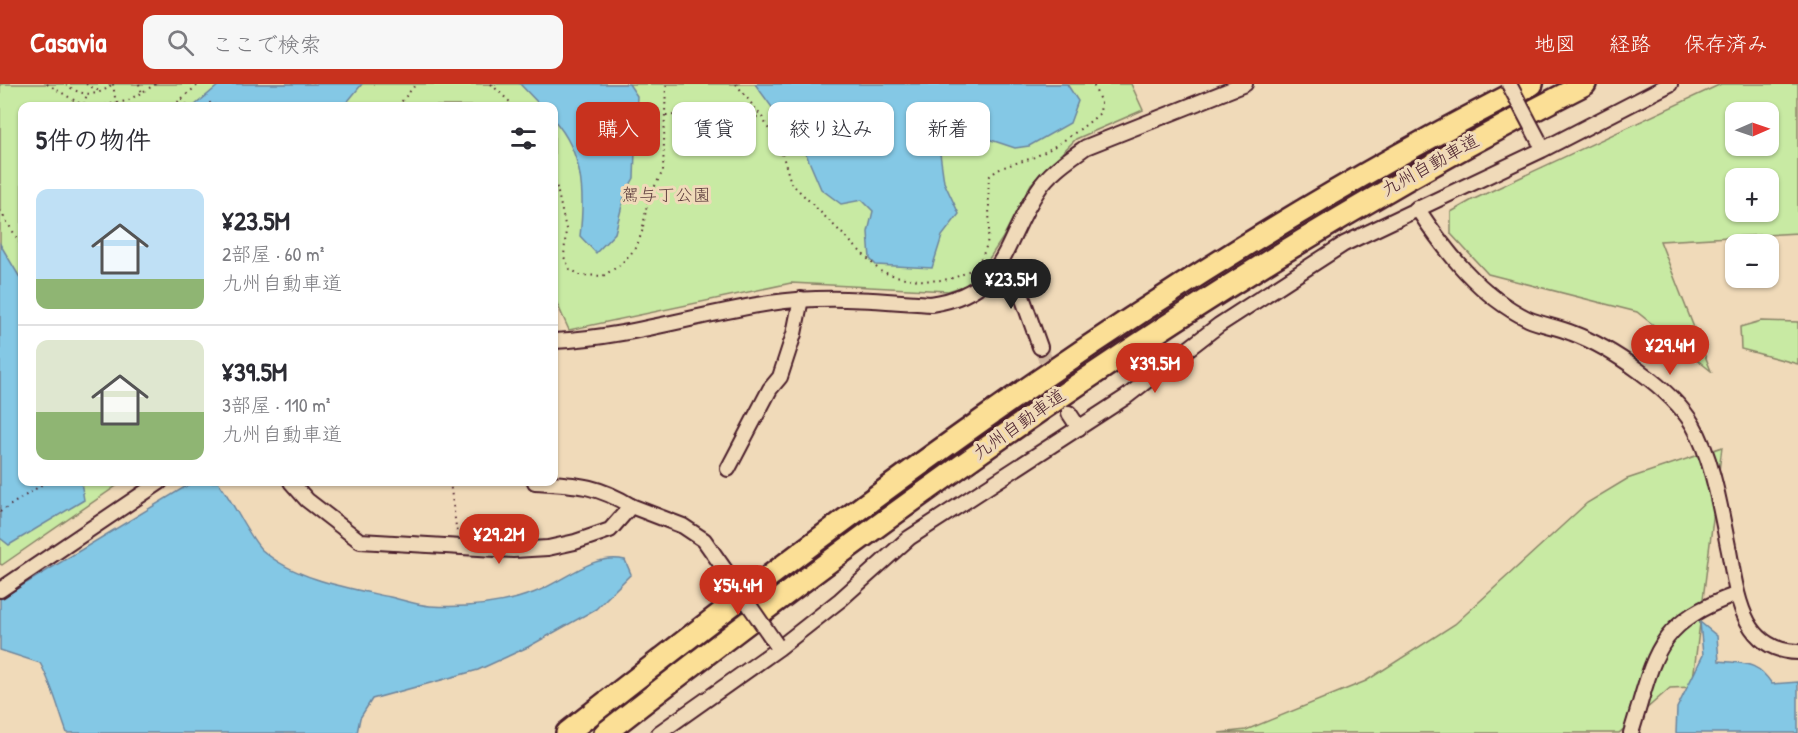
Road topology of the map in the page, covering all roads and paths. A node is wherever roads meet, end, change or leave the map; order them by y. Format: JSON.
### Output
{"nodes":[{"id":1,"x":47,"y":84,"type":"edge"},
{"id":2,"x":66,"y":84,"type":"edge"},
{"id":3,"x":86,"y":84,"type":"edge"},
{"id":4,"x":113,"y":84,"type":"edge"},
{"id":5,"x":139,"y":84,"type":"edge"},
{"id":6,"x":156,"y":84,"type":"edge"},
{"id":7,"x":199,"y":84,"type":"edge"},
{"id":8,"x":416,"y":84,"type":"edge"},
{"id":9,"x":491,"y":84,"type":"edge"},
{"id":10,"x":666,"y":84,"type":"edge"},
{"id":11,"x":736,"y":84,"type":"edge"},
{"id":12,"x":1093,"y":84,"type":"edge"},
{"id":13,"x":1245,"y":84,"type":"edge"},
{"id":14,"x":1509,"y":84,"type":"edge"},
{"id":15,"x":1532,"y":84,"type":"edge"},
{"id":16,"x":1586,"y":84,"type":"edge"},
{"id":17,"x":1670,"y":84,"type":"edge"},
{"id":18,"x":102,"y":92,"type":"junction"},
{"id":19,"x":87,"y":94,"type":"junction"},
{"id":20,"x":142,"y":94,"type":"junction"},
{"id":21,"x":182,"y":99,"type":"junction"},
{"id":22,"x":78,"y":102,"type":"edge"},
{"id":23,"x":84,"y":102,"type":"edge"},
{"id":24,"x":116,"y":102,"type":"edge"},
{"id":25,"x":121,"y":102,"type":"edge"},
{"id":26,"x":178,"y":102,"type":"edge"},
{"id":27,"x":185,"y":102,"type":"edge"},
{"id":28,"x":401,"y":102,"type":"edge"},
{"id":29,"x":510,"y":102,"type":"edge"},
{"id":30,"x":666,"y":115,"type":"junction"},
{"id":31,"x":762,"y":117,"type":"junction"},
{"id":32,"x":1540,"y":146,"type":"junction"},
{"id":33,"x":558,"y":193,"type":"edge"},
{"id":34,"x":1417,"y":208,"type":"junction"},
{"id":35,"x":0,"y":211,"type":"edge"},
{"id":36,"x":18,"y":240,"type":"edge"},
{"id":37,"x":1001,"y":263,"type":"junction"},
{"id":38,"x":801,"y":299,"type":"junction"},
{"id":39,"x":558,"y":341,"type":"edge"},
{"id":40,"x":1040,"y":347,"type":"tunnel mouth"},
{"id":41,"x":1069,"y":413,"type":"tunnel mouth"},
{"id":42,"x":1079,"y":428,"type":"junction"},
{"id":43,"x":728,"y":469,"type":"dead end"},
{"id":44,"x":558,"y":484,"type":"edge"},
{"id":45,"x":40,"y":486,"type":"edge"},
{"id":46,"x":154,"y":486,"type":"edge"},
{"id":47,"x":295,"y":486,"type":"edge"},
{"id":48,"x":450,"y":486,"type":"edge"},
{"id":49,"x":631,"y":506,"type":"junction"},
{"id":50,"x":0,"y":512,"type":"edge"},
{"id":51,"x":458,"y":546,"type":"junction"},
{"id":52,"x":0,"y":590,"type":"edge"},
{"id":53,"x":1735,"y":595,"type":"junction"},
{"id":54,"x":778,"y":646,"type":"junction"},
{"id":55,"x":1798,"y":652,"type":"edge"},
{"id":56,"x":567,"y":733,"type":"edge"},
{"id":57,"x":605,"y":733,"type":"edge"},
{"id":58,"x":659,"y":733,"type":"edge"},
{"id":59,"x":1631,"y":733,"type":"edge"}],
"edges":[{"from":1,"to":22,"type":"path"},
{"from":2,"to":19,"type":"path"},
{"from":3,"to":18,"type":"path"},
{"from":4,"to":18,"type":"path"},
{"from":4,"to":24,"type":"path"},
{"from":5,"to":20,"type":"path"},
{"from":6,"to":20,"type":"path"},
{"from":7,"to":21,"type":"path"},
{"from":8,"to":28,"type":"path"},
{"from":9,"to":29,"type":"path"},
{"from":10,"to":30,"type":"path"},
{"from":11,"to":31,"type":"path"},
{"from":12,"to":31,"type":"path"},
{"from":13,"to":37,"type":"street"},
{"from":14,"to":32,"type":"street","bridge":true},
{"from":15,"to":56,"type":"highway","name":"九州自動車道"},
{"from":16,"to":57,"type":"highway","name":"九州自動車道"},
{"from":17,"to":32,"type":"street"},
{"from":18,"to":19,"type":"path"},
{"from":19,"to":23,"type":"path"},
{"from":20,"to":25,"type":"path"},
{"from":21,"to":26,"type":"path"},
{"from":21,"to":27,"type":"path"},
{"from":30,"to":31,"type":"path"},
{"from":30,"to":33,"type":"path"},
{"from":32,"to":34,"type":"street"},
{"from":34,"to":42,"type":"street"},
{"from":34,"to":53,"type":"street"},
{"from":35,"to":36,"type":"path"},
{"from":37,"to":38,"type":"street"},
{"from":37,"to":40,"type":"street"},
{"from":38,"to":39,"type":"street"},
{"from":38,"to":43,"type":"street"},
{"from":41,"to":42,"type":"street"},
{"from":42,"to":54,"type":"street"},
{"from":44,"to":49,"type":"street"},
{"from":45,"to":50,"type":"path"},
{"from":46,"to":52,"type":"street"},
{"from":47,"to":51,"type":"street"},
{"from":48,"to":51,"type":"path"},
{"from":49,"to":51,"type":"street"},
{"from":49,"to":54,"type":"street","bridge":true},
{"from":53,"to":55,"type":"street"},
{"from":53,"to":59,"type":"street"},
{"from":54,"to":58,"type":"street"}]}
